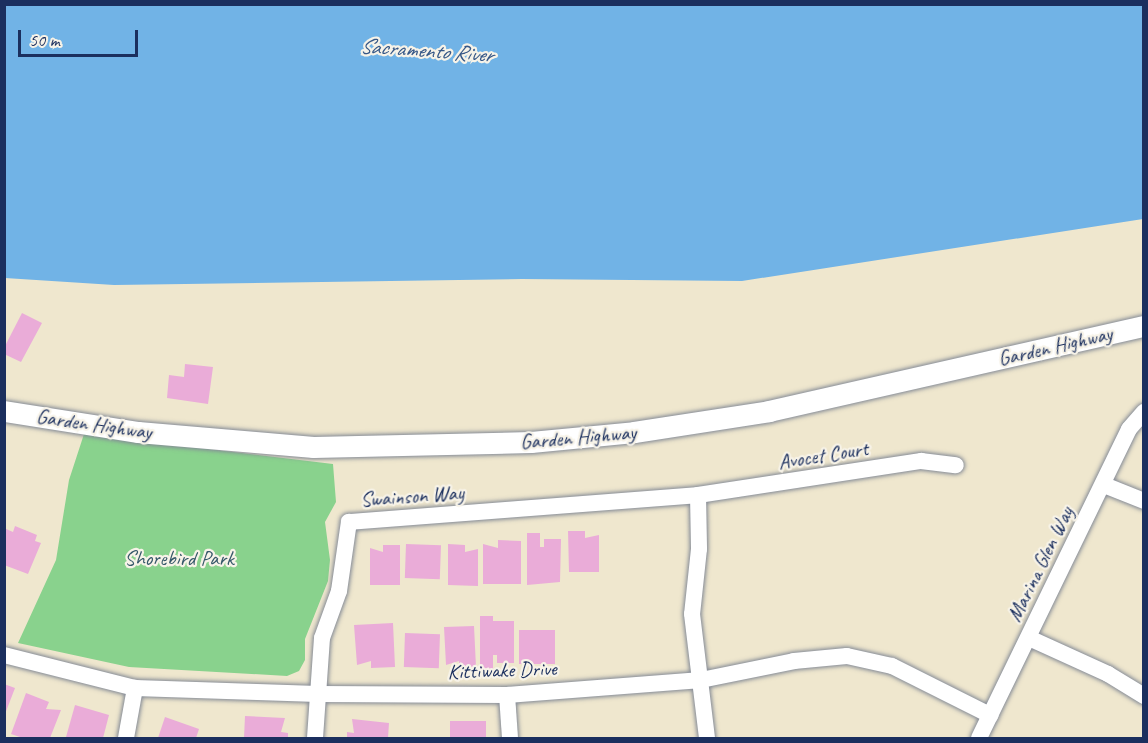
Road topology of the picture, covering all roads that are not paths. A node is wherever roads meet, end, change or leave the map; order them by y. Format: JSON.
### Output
{"nodes":[{"id":1,"x":1143,"y":326,"type":"edge"},
{"id":2,"x":4,"y":411,"type":"edge"},
{"id":3,"x":1143,"y":412,"type":"edge"},
{"id":4,"x":957,"y":465,"type":"dead end"},
{"id":5,"x":1104,"y":485,"type":"junction"},
{"id":6,"x":698,"y":495,"type":"junction"},
{"id":7,"x":1143,"y":501,"type":"edge"},
{"id":8,"x":1029,"y":638,"type":"junction"},
{"id":9,"x":4,"y":655,"type":"edge"},
{"id":10,"x":701,"y":680,"type":"junction"},
{"id":11,"x":135,"y":688,"type":"junction"},
{"id":12,"x":318,"y":694,"type":"junction"},
{"id":13,"x":507,"y":695,"type":"junction"},
{"id":14,"x":1143,"y":696,"type":"edge"},
{"id":15,"x":990,"y":715,"type":"junction"},
{"id":16,"x":126,"y":738,"type":"edge"},
{"id":17,"x":315,"y":738,"type":"edge"},
{"id":18,"x":510,"y":738,"type":"edge"},
{"id":19,"x":707,"y":738,"type":"edge"},
{"id":20,"x":979,"y":738,"type":"edge"}],
"edges":[{"from":1,"to":2,"type":"main road","name":"Garden Highway"},
{"from":3,"to":5,"type":"street","name":"Marina Glen Way"},
{"from":4,"to":6,"type":"street","name":"Avocet Court"},
{"from":5,"to":7,"type":"street"},
{"from":5,"to":8,"type":"street","name":"Marina Glen Way"},
{"from":6,"to":10,"type":"street"},
{"from":6,"to":12,"type":"street","name":"Swainson Way"},
{"from":8,"to":14,"type":"street"},
{"from":8,"to":15,"type":"street","name":"Marina Glen Way"},
{"from":9,"to":11,"type":"street","name":"Kittiwake Drive"},
{"from":10,"to":13,"type":"street","name":"Kittiwake Drive"},
{"from":10,"to":15,"type":"street","name":"Kittiwake Drive"},
{"from":10,"to":19,"type":"street"},
{"from":11,"to":12,"type":"street","name":"Kittiwake Drive"},
{"from":11,"to":16,"type":"street"},
{"from":12,"to":13,"type":"street","name":"Kittiwake Drive"},
{"from":12,"to":17,"type":"street","name":"Swainson Way"},
{"from":13,"to":18,"type":"street"},
{"from":15,"to":20,"type":"street","name":"Marina Glen Way"}]}
